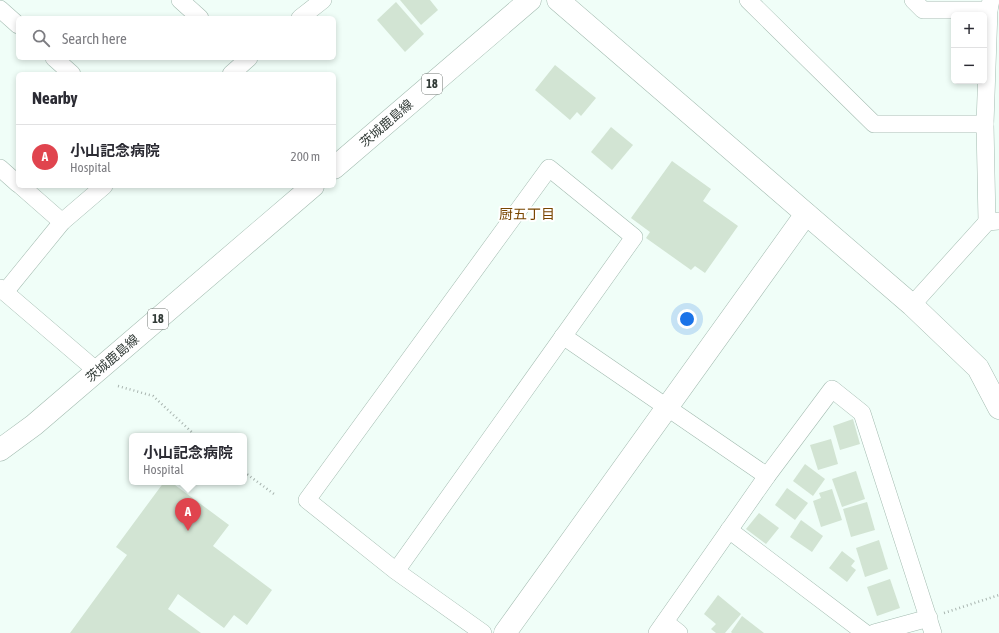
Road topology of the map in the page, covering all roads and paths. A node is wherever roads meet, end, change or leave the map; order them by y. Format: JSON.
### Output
{"nodes":[{"id":1,"x":180,"y":0,"type":"edge"},
{"id":2,"x":323,"y":0,"type":"edge"},
{"id":3,"x":530,"y":0,"type":"edge"},
{"id":4,"x":558,"y":0,"type":"edge"},
{"id":5,"x":748,"y":0,"type":"edge"},
{"id":6,"x":913,"y":0,"type":"edge"},
{"id":7,"x":990,"y":5,"type":"edge"},
{"id":8,"x":0,"y":9,"type":"edge"},
{"id":9,"x":198,"y":16,"type":"edge"},
{"id":10,"x":303,"y":16,"type":"edge"},
{"id":11,"x":16,"y":23,"type":"edge"},
{"id":12,"x":994,"y":28,"type":"edge"},
{"id":13,"x":56,"y":60,"type":"edge"},
{"id":14,"x":246,"y":60,"type":"edge"},
{"id":15,"x":70,"y":72,"type":"edge"},
{"id":16,"x":233,"y":72,"type":"edge"},
{"id":17,"x":985,"y":124,"type":"junction"},
{"id":18,"x":336,"y":166,"type":"edge"},
{"id":19,"x":0,"y":168,"type":"edge"},
{"id":20,"x":16,"y":182,"type":"edge"},
{"id":21,"x":23,"y":188,"type":"edge"},
{"id":22,"x":102,"y":188,"type":"edge"},
{"id":23,"x":311,"y":188,"type":"edge"},
{"id":24,"x":806,"y":214,"type":"junction"},
{"id":25,"x":62,"y":222,"type":"junction"},
{"id":26,"x":993,"y":222,"type":"edge"},
{"id":27,"x":2,"y":290,"type":"edge"},
{"id":28,"x":912,"y":305,"type":"junction"},
{"id":29,"x":563,"y":336,"type":"junction"},
{"id":30,"x":97,"y":371,"type":"junction"},
{"id":31,"x":118,"y":386,"type":"dead end"},
{"id":32,"x":666,"y":407,"type":"junction"},
{"id":33,"x":999,"y":408,"type":"edge"},
{"id":34,"x":193,"y":433,"type":"edge"},
{"id":35,"x":0,"y":450,"type":"edge"},
{"id":36,"x":247,"y":474,"type":"edge"},
{"id":37,"x":767,"y":476,"type":"junction"},
{"id":38,"x":274,"y":494,"type":"dead end"},
{"id":39,"x":729,"y":530,"type":"junction"},
{"id":40,"x":396,"y":571,"type":"junction"},
{"id":41,"x":999,"y":595,"type":"edge"},
{"id":42,"x":931,"y":625,"type":"edge"},
{"id":43,"x":661,"y":628,"type":"edge"},
{"id":44,"x":483,"y":633,"type":"edge"},
{"id":45,"x":505,"y":633,"type":"edge"},
{"id":46,"x":678,"y":633,"type":"edge"},
{"id":47,"x":865,"y":633,"type":"edge"},
{"id":48,"x":874,"y":633,"type":"edge"}],
"edges":[{"from":1,"to":9,"type":"street"},
{"from":2,"to":10,"type":"street"},
{"from":3,"to":18,"type":"street","name":"茨城鹿島線","number":"18"},
{"from":4,"to":24,"type":"street"},
{"from":5,"to":17,"type":"street"},
{"from":6,"to":7,"type":"street"},
{"from":7,"to":12,"type":"street"},
{"from":8,"to":11,"type":"street"},
{"from":12,"to":17,"type":"street"},
{"from":13,"to":15,"type":"street"},
{"from":14,"to":16,"type":"street"},
{"from":17,"to":26,"type":"street"},
{"from":19,"to":20,"type":"street"},
{"from":21,"to":25,"type":"street"},
{"from":22,"to":25,"type":"street"},
{"from":23,"to":30,"type":"street","name":"茨城鹿島線","number":"18"},
{"from":24,"to":28,"type":"street"},
{"from":24,"to":32,"type":"street"},
{"from":25,"to":27,"type":"street"},
{"from":26,"to":28,"type":"street"},
{"from":27,"to":30,"type":"street"},
{"from":28,"to":33,"type":"street"},
{"from":29,"to":32,"type":"street"},
{"from":29,"to":40,"type":"street"},
{"from":29,"to":40,"type":"street"},
{"from":30,"to":35,"type":"street","name":"茨城鹿島線","number":"18"},
{"from":31,"to":34,"type":"path"},
{"from":32,"to":37,"type":"street"},
{"from":32,"to":45,"type":"street"},
{"from":36,"to":38,"type":"path"},
{"from":37,"to":39,"type":"street"},
{"from":37,"to":42,"type":"street"},
{"from":39,"to":43,"type":"street"},
{"from":39,"to":47,"type":"street"},
{"from":40,"to":44,"type":"street"},
{"from":41,"to":42,"type":"path"},
{"from":42,"to":48,"type":"street"},
{"from":43,"to":46,"type":"street"}]}
